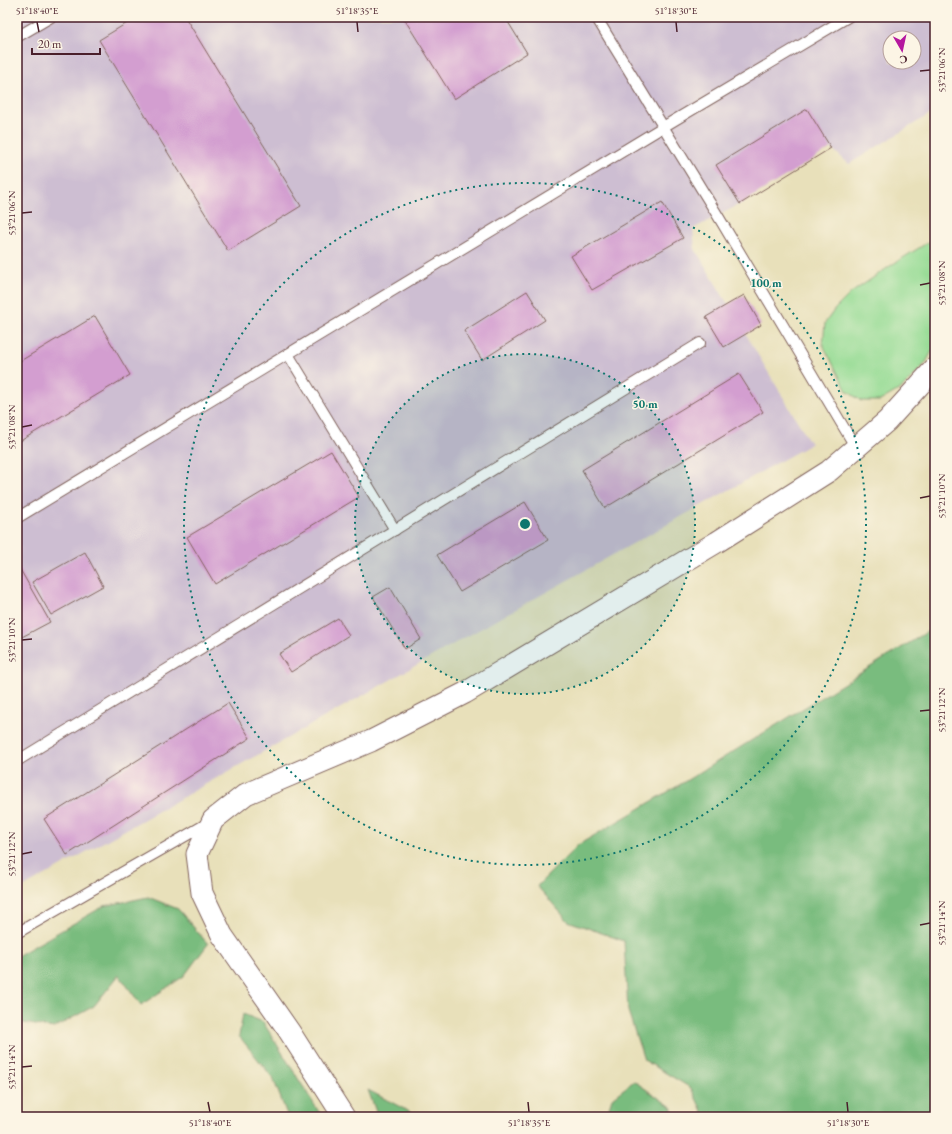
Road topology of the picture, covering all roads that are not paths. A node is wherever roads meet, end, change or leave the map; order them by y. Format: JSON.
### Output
{"nodes":[{"id":1,"x":51,"y":17,"type":"edge"},
{"id":2,"x":596,"y":17,"type":"edge"},
{"id":3,"x":848,"y":17,"type":"edge"},
{"id":4,"x":17,"y":37,"type":"edge"},
{"id":5,"x":663,"y":127,"type":"junction"},
{"id":6,"x":700,"y":343,"type":"dead end"},
{"id":7,"x":288,"y":354,"type":"junction"},
{"id":8,"x":935,"y":368,"type":"edge"},
{"id":9,"x":856,"y":448,"type":"junction"},
{"id":10,"x":17,"y":518,"type":"edge"},
{"id":11,"x":395,"y":530,"type":"junction"},
{"id":12,"x":17,"y":761,"type":"edge"},
{"id":13,"x":213,"y":820,"type":"junction"},
{"id":14,"x":17,"y":933,"type":"edge"},
{"id":15,"x":344,"y":1117,"type":"edge"}],
"edges":[{"from":1,"to":4,"type":"lane"},
{"from":2,"to":5,"type":"lane"},
{"from":3,"to":5,"type":"lane"},
{"from":5,"to":7,"type":"lane"},
{"from":5,"to":9,"type":"lane"},
{"from":6,"to":11,"type":"lane"},
{"from":7,"to":10,"type":"lane"},
{"from":7,"to":11,"type":"lane"},
{"from":8,"to":9,"type":"street"},
{"from":9,"to":13,"type":"street"},
{"from":11,"to":12,"type":"lane"},
{"from":13,"to":14,"type":"lane"},
{"from":13,"to":15,"type":"street"}]}
